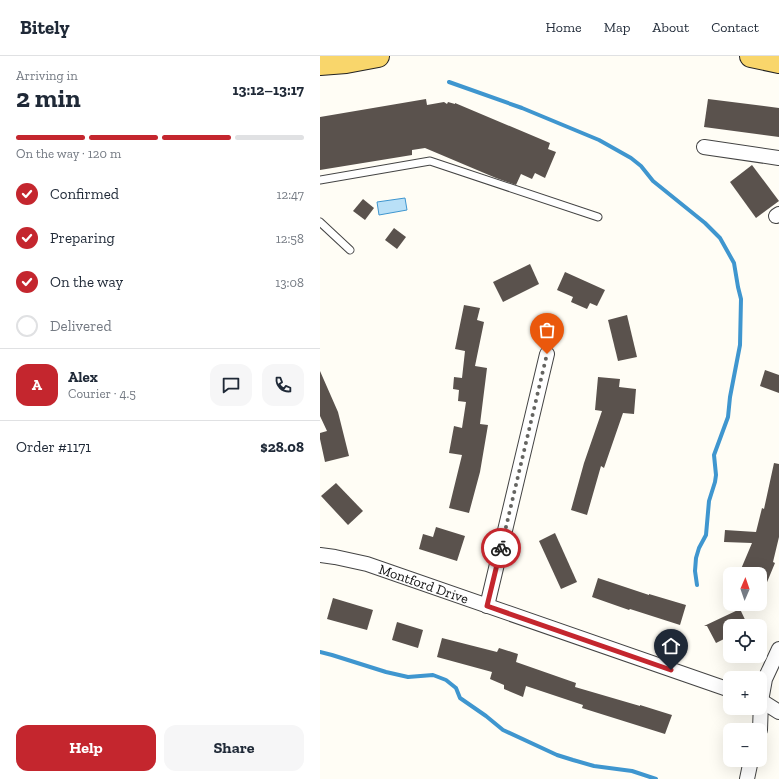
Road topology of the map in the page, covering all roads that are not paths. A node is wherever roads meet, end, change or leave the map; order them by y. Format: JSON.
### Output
{"nodes":[{"id":1,"x":378,"y":56,"type":"edge"},
{"id":2,"x":751,"y":56,"type":"edge"},
{"id":3,"x":779,"y":62,"type":"edge"},
{"id":4,"x":320,"y":64,"type":"edge"},
{"id":5,"x":704,"y":147,"type":"dead end"},
{"id":6,"x":779,"y":158,"type":"edge"},
{"id":7,"x":320,"y":180,"type":"edge"},
{"id":8,"x":598,"y":217,"type":"dead end"},
{"id":9,"x":320,"y":222,"type":"edge"},
{"id":10,"x":350,"y":250,"type":"dead end"},
{"id":11,"x":547,"y":354,"type":"dead end"},
{"id":12,"x":320,"y":555,"type":"edge"},
{"id":13,"x":487,"y":606,"type":"junction"},
{"id":14,"x":779,"y":649,"type":"edge"},
{"id":15,"x":767,"y":675,"type":"edge"},
{"id":16,"x":723,"y":688,"type":"edge"},
{"id":17,"x":767,"y":705,"type":"edge"},
{"id":18,"x":779,"y":712,"type":"edge"},
{"id":19,"x":749,"y":767,"type":"edge"},
{"id":20,"x":746,"y":779,"type":"edge"}],
"edges":[{"from":1,"to":4,"type":"main road"},
{"from":2,"to":3,"type":"main road"},
{"from":5,"to":6,"type":"street"},
{"from":7,"to":8,"type":"lane"},
{"from":9,"to":10,"type":"lane"},
{"from":11,"to":13,"type":"street"},
{"from":12,"to":13,"type":"street","name":"Montford Drive"},
{"from":13,"to":16,"type":"street","name":"Montford Drive"},
{"from":14,"to":15,"type":"street"},
{"from":17,"to":18,"type":"street"},
{"from":19,"to":20,"type":"street"}]}
